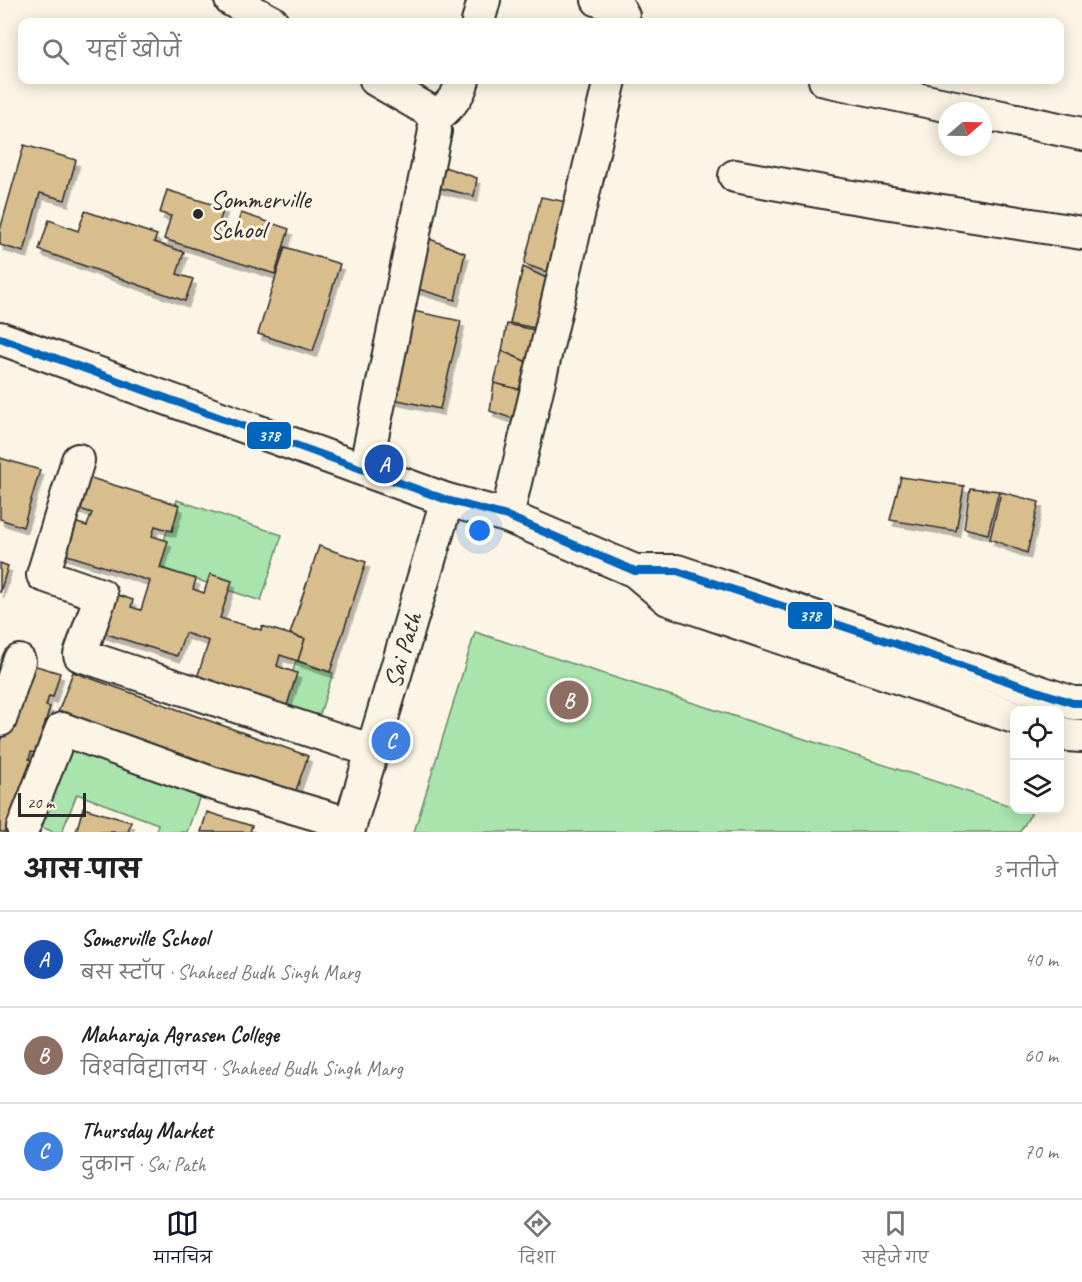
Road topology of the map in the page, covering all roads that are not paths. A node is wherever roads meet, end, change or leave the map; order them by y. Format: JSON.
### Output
{"nodes":[{"id":1,"x":231,"y":0,"type":"edge"},
{"id":2,"x":484,"y":0,"type":"edge"},
{"id":3,"x":598,"y":0,"type":"edge"},
{"id":4,"x":265,"y":18,"type":"edge"},
{"id":5,"x":479,"y":18,"type":"edge"},
{"id":6,"x":623,"y":18,"type":"edge"},
{"id":7,"x":384,"y":84,"type":"edge"},
{"id":8,"x":462,"y":84,"type":"edge"},
{"id":9,"x":609,"y":84,"type":"edge"},
{"id":10,"x":844,"y":84,"type":"edge"},
{"id":11,"x":938,"y":104,"type":"edge"},
{"id":12,"x":992,"y":115,"type":"edge"},
{"id":13,"x":434,"y":119,"type":"junction"},
{"id":14,"x":1082,"y":134,"type":"edge"},
{"id":15,"x":735,"y":176,"type":"dead end"},
{"id":16,"x":1082,"y":233,"type":"edge"},
{"id":17,"x":0,"y":338,"type":"edge"},
{"id":18,"x":78,"y":460,"type":"dead end"},
{"id":19,"x":365,"y":470,"type":"junction"},
{"id":20,"x":447,"y":500,"type":"junction"},
{"id":21,"x":507,"y":516,"type":"junction"},
{"id":22,"x":635,"y":571,"type":"junction"},
{"id":23,"x":6,"y":666,"type":"edge"},
{"id":24,"x":1082,"y":703,"type":"edge"},
{"id":25,"x":1010,"y":716,"type":"edge"},
{"id":26,"x":0,"y":720,"type":"edge"},
{"id":27,"x":1064,"y":734,"type":"edge"},
{"id":28,"x":1082,"y":736,"type":"edge"},
{"id":29,"x":373,"y":751,"type":"junction"},
{"id":30,"x":299,"y":821,"type":"edge"},
{"id":31,"x":22,"y":828,"type":"dead end"},
{"id":32,"x":349,"y":828,"type":"edge"}],
"edges":[{"from":1,"to":4,"type":"street"},
{"from":2,"to":5,"type":"street"},
{"from":3,"to":6,"type":"street"},
{"from":7,"to":13,"type":"street"},
{"from":8,"to":13,"type":"street"},
{"from":9,"to":21,"type":"street"},
{"from":10,"to":11,"type":"street"},
{"from":12,"to":14,"type":"street"},
{"from":13,"to":19,"type":"street"},
{"from":15,"to":16,"type":"street"},
{"from":17,"to":19,"type":"street"},
{"from":18,"to":29,"type":"street"},
{"from":19,"to":20,"type":"street"},
{"from":20,"to":21,"type":"street"},
{"from":20,"to":29,"type":"street","name":"Sai Path"},
{"from":21,"to":22,"type":"street"},
{"from":22,"to":24,"type":"street"},
{"from":22,"to":25,"type":"street"},
{"from":23,"to":26,"type":"street"},
{"from":27,"to":28,"type":"street"},
{"from":29,"to":32,"type":"street","name":"Sai Path"},
{"from":30,"to":31,"type":"street"},
{"from":30,"to":32,"type":"street"}]}
